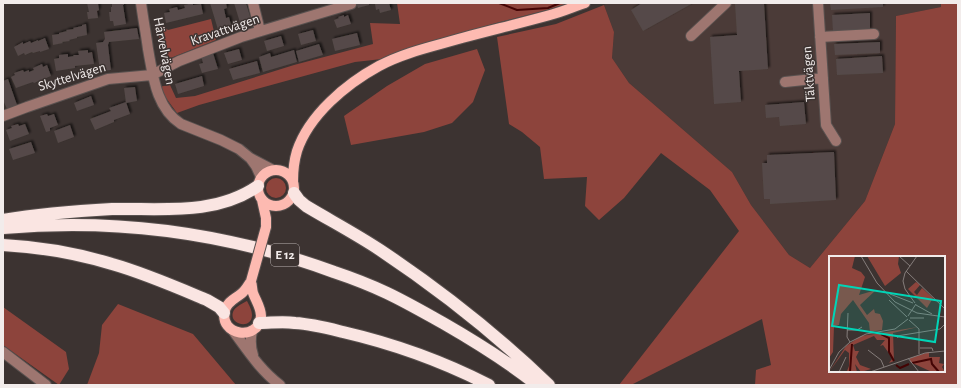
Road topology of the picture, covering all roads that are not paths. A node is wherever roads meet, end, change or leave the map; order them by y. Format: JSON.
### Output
{"nodes":[{"id":1,"x":141,"y":3,"type":"edge"},
{"id":2,"x":253,"y":3,"type":"edge"},
{"id":3,"x":351,"y":3,"type":"edge"},
{"id":4,"x":585,"y":3,"type":"edge"},
{"id":5,"x":726,"y":3,"type":"edge"},
{"id":6,"x":818,"y":3,"type":"edge"},
{"id":7,"x":260,"y":31,"type":"junction"},
{"id":8,"x":874,"y":34,"type":"dead end"},
{"id":9,"x":691,"y":36,"type":"dead end"},
{"id":10,"x":820,"y":37,"type":"junction"},
{"id":11,"x":152,"y":75,"type":"junction"},
{"id":12,"x":823,"y":78,"type":"junction"},
{"id":13,"x":785,"y":82,"type":"dead end"},
{"id":14,"x":3,"y":116,"type":"edge"},
{"id":15,"x":836,"y":141,"type":"dead end"},
{"id":16,"x":296,"y":152,"type":"junction"},
{"id":17,"x":250,"y":158,"type":"junction"},
{"id":18,"x":277,"y":170,"type":"junction"},
{"id":19,"x":293,"y":181,"type":"junction"},
{"id":20,"x":260,"y":182,"type":"junction"},
{"id":21,"x":294,"y":193,"type":"junction"},
{"id":22,"x":262,"y":200,"type":"junction"},
{"id":23,"x":279,"y":206,"type":"junction"},
{"id":24,"x":3,"y":220,"type":"edge"},
{"id":25,"x":266,"y":227,"type":"junction"},
{"id":26,"x":3,"y":228,"type":"edge"},
{"id":27,"x":3,"y":233,"type":"edge"},
{"id":28,"x":3,"y":245,"type":"edge"},
{"id":29,"x":251,"y":281,"type":"junction"},
{"id":30,"x":224,"y":313,"type":"junction"},
{"id":31,"x":255,"y":327,"type":"junction"},
{"id":32,"x":234,"y":332,"type":"junction"},
{"id":33,"x":3,"y":352,"type":"edge"},
{"id":34,"x":257,"y":362,"type":"junction"},
{"id":35,"x":46,"y":385,"type":"edge"},
{"id":36,"x":280,"y":385,"type":"edge"},
{"id":37,"x":489,"y":385,"type":"edge"},
{"id":38,"x":528,"y":385,"type":"edge"},
{"id":39,"x":537,"y":385,"type":"edge"},
{"id":40,"x":549,"y":385,"type":"edge"}],
"edges":[{"from":1,"to":11,"type":"street","name":"Härvelvägen"},
{"from":2,"to":7,"type":"street"},
{"from":3,"to":7,"type":"street","name":"Kravattvägen"},
{"from":4,"to":16,"type":"main road"},
{"from":5,"to":9,"type":"street"},
{"from":6,"to":10,"type":"street","name":"Täktvägen"},
{"from":7,"to":11,"type":"street","name":"Kravattvägen"},
{"from":8,"to":10,"type":"street"},
{"from":10,"to":12,"type":"street","name":"Täktvägen"},
{"from":11,"to":14,"type":"street","name":"Skyttelvägen"},
{"from":11,"to":17,"type":"street","name":"Härvelvägen"},
{"from":12,"to":13,"type":"street"},
{"from":12,"to":15,"type":"street","name":"Täktvägen"},
{"from":16,"to":18,"type":"main road"},
{"from":16,"to":19,"type":"main road"},
{"from":17,"to":18,"type":"street","name":"Härvelvägen"},
{"from":17,"to":20,"type":"street"},
{"from":18,"to":19,"type":"main road"},
{"from":18,"to":20,"type":"main road"},
{"from":19,"to":21,"type":"main road"},
{"from":20,"to":22,"type":"main road"},
{"from":20,"to":24,"type":"highway"},
{"from":21,"to":23,"type":"main road"},
{"from":21,"to":40,"type":"highway"},
{"from":22,"to":23,"type":"main road"},
{"from":22,"to":25,"type":"main road"},
{"from":23,"to":25,"type":"main road"},
{"from":25,"to":29,"type":"main road","bridge":true},
{"from":26,"to":39,"type":"highway","number":"E 12"},
{"from":27,"to":38,"type":"highway","number":"E 12"},
{"from":28,"to":30,"type":"highway"},
{"from":29,"to":30,"type":"main road"},
{"from":29,"to":31,"type":"main road"},
{"from":30,"to":32,"type":"main road"},
{"from":31,"to":32,"type":"main road"},
{"from":31,"to":34,"type":"street"},
{"from":31,"to":37,"type":"highway"},
{"from":32,"to":34,"type":"street"},
{"from":33,"to":35,"type":"street"},
{"from":34,"to":36,"type":"street"}]}
